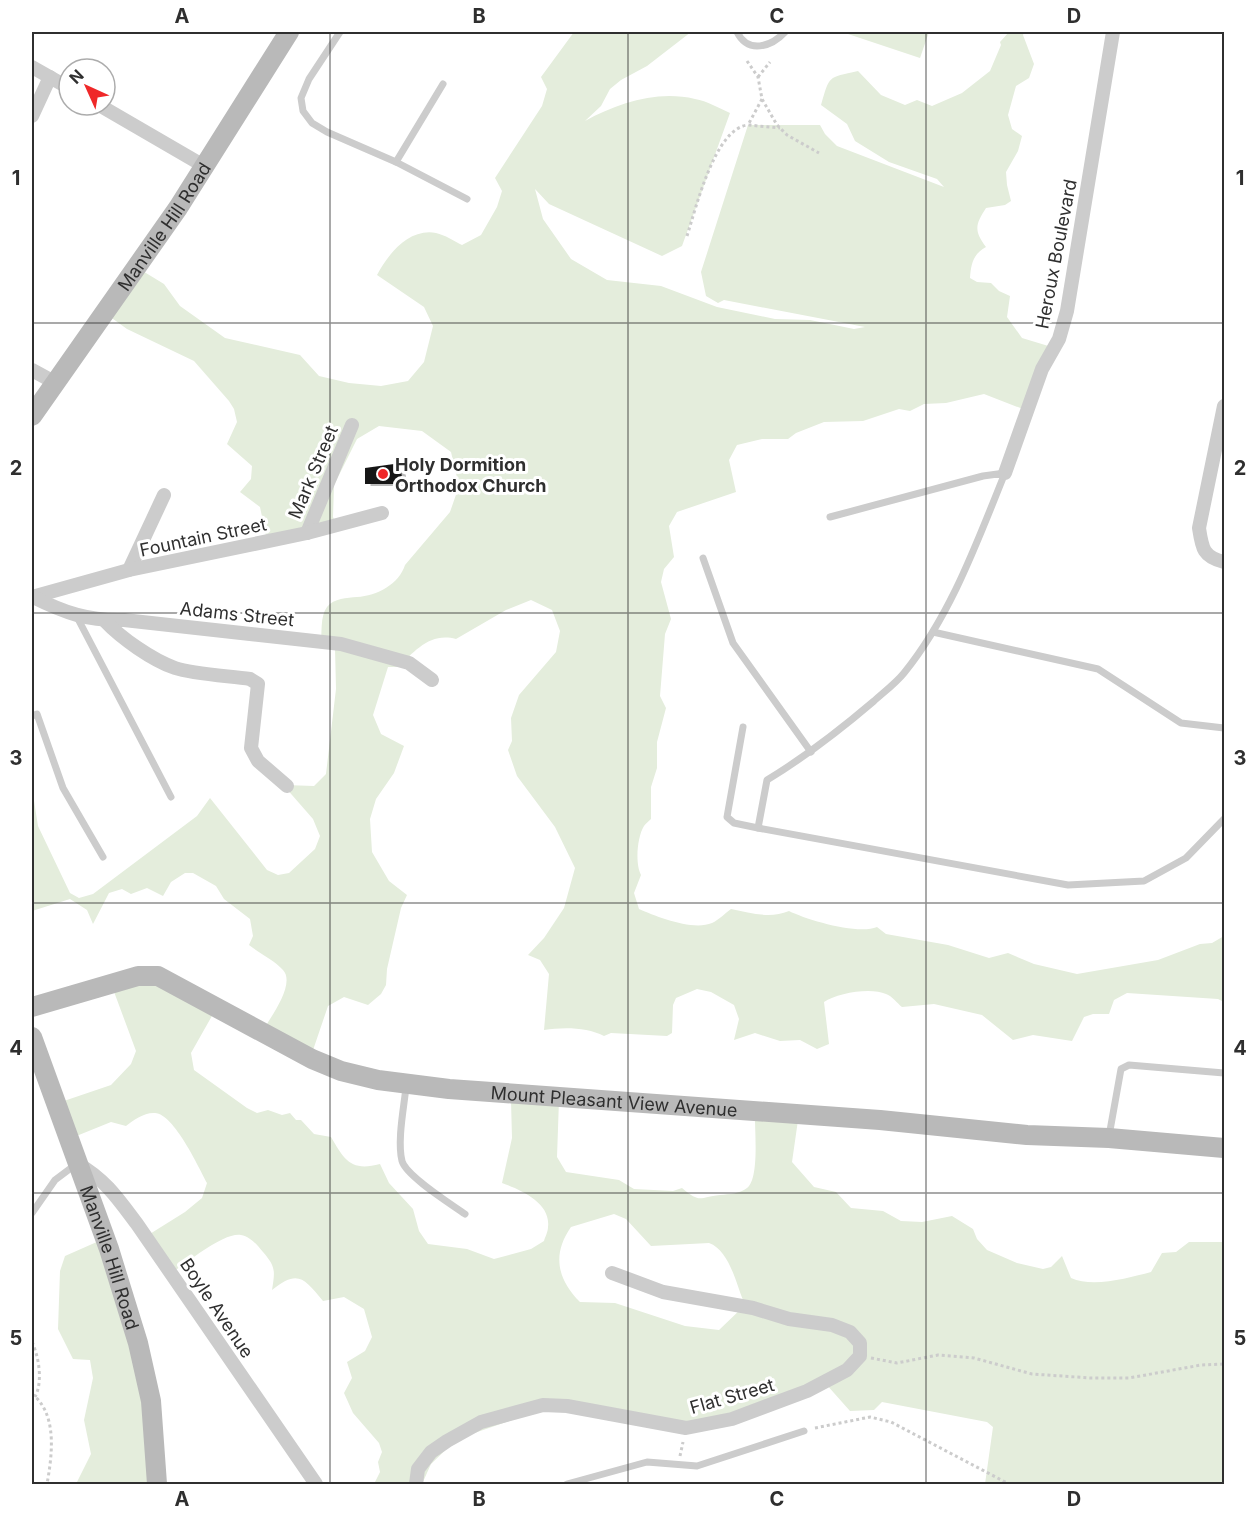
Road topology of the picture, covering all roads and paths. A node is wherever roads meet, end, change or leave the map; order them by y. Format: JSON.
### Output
{"nodes":[{"id":1,"x":289,"y":32,"type":"edge"},
{"id":2,"x":340,"y":32,"type":"edge"},
{"id":3,"x":737,"y":32,"type":"edge"},
{"id":4,"x":785,"y":32,"type":"edge"},
{"id":5,"x":1113,"y":32,"type":"edge"},
{"id":6,"x":747,"y":61,"type":"dead end"},
{"id":7,"x":770,"y":62,"type":"dead end"},
{"id":8,"x":32,"y":67,"type":"edge"},
{"id":9,"x":758,"y":76,"type":"junction"},
{"id":10,"x":50,"y":77,"type":"junction"},
{"id":11,"x":57,"y":81,"type":"edge"},
{"id":12,"x":443,"y":84,"type":"dead end"},
{"id":13,"x":762,"y":99,"type":"junction"},
{"id":14,"x":117,"y":115,"type":"edge"},
{"id":15,"x":32,"y":116,"type":"edge"},
{"id":16,"x":748,"y":125,"type":"junction"},
{"id":17,"x":780,"y":128,"type":"junction"},
{"id":18,"x":819,"y":153,"type":"dead end"},
{"id":19,"x":396,"y":162,"type":"junction"},
{"id":20,"x":204,"y":166,"type":"junction"},
{"id":21,"x":467,"y":199,"type":"dead end"},
{"id":22,"x":687,"y":236,"type":"dead end"},
{"id":23,"x":32,"y":370,"type":"edge"},
{"id":24,"x":54,"y":382,"type":"junction"},
{"id":25,"x":1224,"y":406,"type":"edge"},
{"id":26,"x":32,"y":416,"type":"edge"},
{"id":27,"x":352,"y":425,"type":"dead end"},
{"id":28,"x":1222,"y":425,"type":"edge"},
{"id":29,"x":1005,"y":473,"type":"junction"},
{"id":30,"x":164,"y":495,"type":"dead end"},
{"id":31,"x":382,"y":513,"type":"dead end"},
{"id":32,"x":830,"y":517,"type":"dead end"},
{"id":33,"x":307,"y":533,"type":"junction"},
{"id":34,"x":703,"y":558,"type":"dead end"},
{"id":35,"x":1224,"y":562,"type":"edge"},
{"id":36,"x":129,"y":570,"type":"junction"},
{"id":37,"x":32,"y":597,"type":"edge"},
{"id":38,"x":76,"y":614,"type":"junction"},
{"id":39,"x":105,"y":621,"type":"junction"},
{"id":40,"x":933,"y":632,"type":"junction"},
{"id":41,"x":432,"y":680,"type":"dead end"},
{"id":42,"x":32,"y":716,"type":"edge"},
{"id":43,"x":742,"y":727,"type":"dead end"},
{"id":44,"x":1224,"y":728,"type":"edge"},
{"id":45,"x":811,"y":752,"type":"junction"},
{"id":46,"x":287,"y":786,"type":"dead end"},
{"id":47,"x":171,"y":796,"type":"dead end"},
{"id":48,"x":1224,"y":819,"type":"edge"},
{"id":49,"x":758,"y":828,"type":"junction"},
{"id":50,"x":103,"y":857,"type":"dead end"},
{"id":51,"x":32,"y":1007,"type":"edge"},
{"id":52,"x":32,"y":1037,"type":"edge"},
{"id":53,"x":1224,"y":1073,"type":"edge"},
{"id":54,"x":406,"y":1084,"type":"junction"},
{"id":55,"x":1108,"y":1138,"type":"junction"},
{"id":56,"x":1224,"y":1148,"type":"edge"},
{"id":57,"x":78,"y":1164,"type":"junction"},
{"id":58,"x":32,"y":1213,"type":"edge"},
{"id":59,"x":465,"y":1214,"type":"dead end"},
{"id":60,"x":612,"y":1273,"type":"dead end"},
{"id":61,"x":32,"y":1342,"type":"edge"},
{"id":62,"x":860,"y":1356,"type":"junction"},
{"id":63,"x":1224,"y":1364,"type":"edge"},
{"id":64,"x":33,"y":1395,"type":"edge"},
{"id":65,"x":804,"y":1431,"type":"joint"},
{"id":66,"x":683,"y":1440,"type":"dead end"},
{"id":67,"x":679,"y":1464,"type":"junction"},
{"id":68,"x":47,"y":1485,"type":"edge"},
{"id":69,"x":157,"y":1485,"type":"edge"},
{"id":70,"x":316,"y":1485,"type":"edge"},
{"id":71,"x":416,"y":1485,"type":"edge"},
{"id":72,"x":567,"y":1485,"type":"edge"},
{"id":73,"x":1009,"y":1485,"type":"edge"}],
"edges":[{"from":1,"to":20,"type":"street","name":"Manville Hill Road"},
{"from":2,"to":19,"type":"lane"},
{"from":3,"to":4,"type":"lane"},
{"from":5,"to":29,"type":"street","name":"Heroux Boulevard"},
{"from":6,"to":9,"type":"path"},
{"from":7,"to":9,"type":"path"},
{"from":8,"to":10,"type":"street"},
{"from":9,"to":13,"type":"path"},
{"from":10,"to":11,"type":"street"},
{"from":10,"to":15,"type":"street"},
{"from":12,"to":19,"type":"lane"},
{"from":13,"to":16,"type":"path"},
{"from":13,"to":17,"type":"path"},
{"from":14,"to":20,"type":"street"},
{"from":16,"to":17,"type":"path"},
{"from":16,"to":22,"type":"path"},
{"from":17,"to":18,"type":"path"},
{"from":19,"to":21,"type":"lane"},
{"from":20,"to":24,"type":"street","name":"Manville Hill Road"},
{"from":23,"to":24,"type":"street"},
{"from":24,"to":26,"type":"street","name":"Manville Hill Road"},
{"from":25,"to":28,"type":"street"},
{"from":27,"to":33,"type":"street","name":"Mark Street"},
{"from":28,"to":35,"type":"street"},
{"from":29,"to":32,"type":"lane"},
{"from":29,"to":40,"type":"lane"},
{"from":30,"to":36,"type":"street"},
{"from":31,"to":33,"type":"street","name":"Fountain Street"},
{"from":33,"to":36,"type":"street","name":"Fountain Street"},
{"from":34,"to":45,"type":"lane"},
{"from":36,"to":37,"type":"street","name":"Fountain Street"},
{"from":37,"to":38,"type":"street","name":"Adams Street"},
{"from":38,"to":39,"type":"street","name":"Adams Street"},
{"from":38,"to":47,"type":"lane"},
{"from":39,"to":41,"type":"street","name":"Adams Street"},
{"from":39,"to":46,"type":"street"},
{"from":40,"to":44,"type":"lane"},
{"from":40,"to":45,"type":"lane"},
{"from":42,"to":50,"type":"lane"},
{"from":43,"to":49,"type":"lane"},
{"from":45,"to":49,"type":"lane"},
{"from":48,"to":49,"type":"lane"},
{"from":51,"to":54,"type":"street","name":"Mount Pleasant View Avenue"},
{"from":52,"to":57,"type":"street","name":"Manville Hill Road"},
{"from":53,"to":55,"type":"lane"},
{"from":54,"to":55,"type":"street","name":"Mount Pleasant View Avenue"},
{"from":54,"to":59,"type":"lane"},
{"from":55,"to":56,"type":"street","name":"Mount Pleasant View Avenue"},
{"from":57,"to":58,"type":"lane"},
{"from":57,"to":69,"type":"street","name":"Manville Hill Road"},
{"from":57,"to":70,"type":"street","name":"Boyle Avenue"},
{"from":60,"to":62,"type":"street"},
{"from":61,"to":64,"type":"path"},
{"from":62,"to":63,"type":"path"},
{"from":62,"to":71,"type":"street","name":"Flat Street"},
{"from":64,"to":68,"type":"path"},
{"from":65,"to":67,"type":"lane"},
{"from":65,"to":73,"type":"path"},
{"from":66,"to":67,"type":"path"},
{"from":67,"to":72,"type":"lane"}]}
